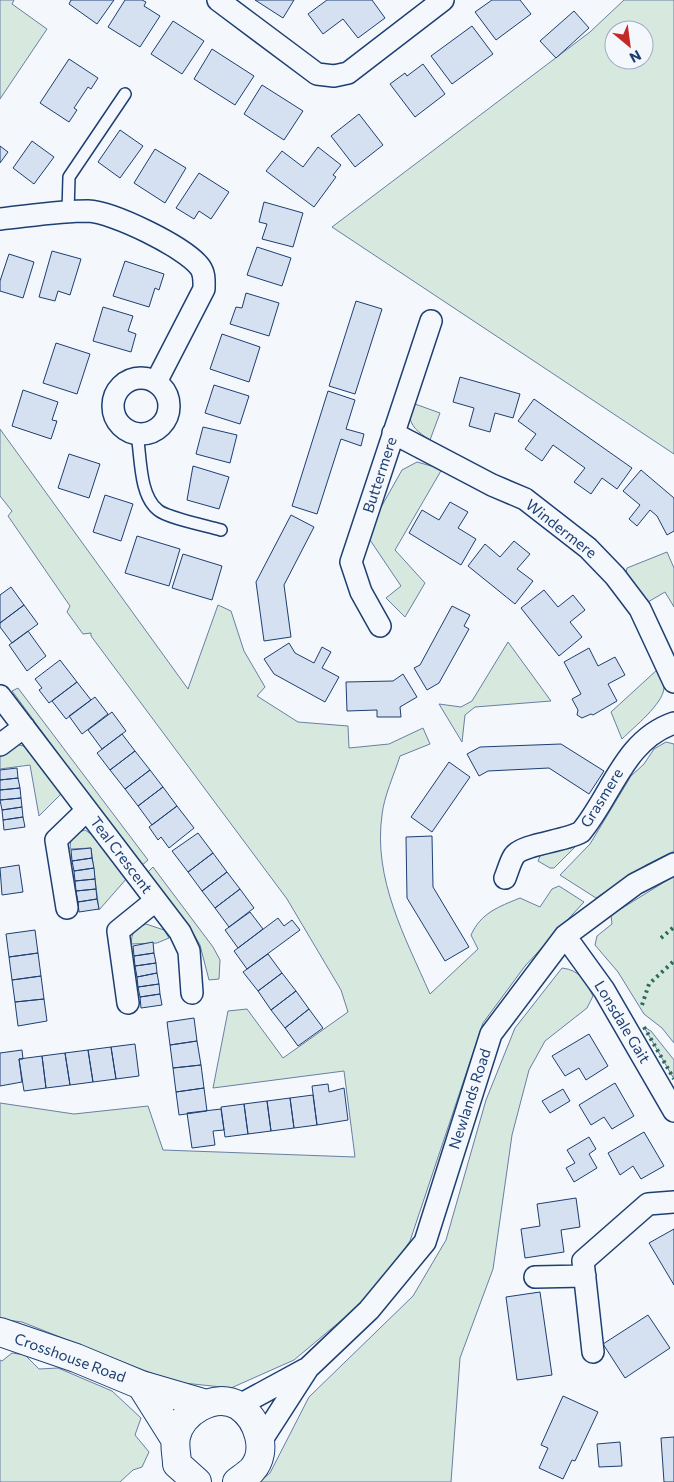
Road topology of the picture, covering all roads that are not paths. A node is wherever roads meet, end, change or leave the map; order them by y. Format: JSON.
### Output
{"nodes":[{"id":1,"x":218,"y":0,"type":"edge"},
{"id":2,"x":442,"y":0,"type":"edge"},
{"id":3,"x":125,"y":94,"type":"dead end"},
{"id":4,"x":68,"y":212,"type":"junction"},
{"id":5,"x":0,"y":219,"type":"edge"},
{"id":6,"x":431,"y":322,"type":"dead end"},
{"id":7,"x":156,"y":382,"type":"junction"},
{"id":8,"x":393,"y":433,"type":"junction"},
{"id":9,"x":138,"y":434,"type":"junction"},
{"id":10,"x":221,"y":530,"type":"dead end"},
{"id":11,"x":380,"y":626,"type":"dead end"},
{"id":12,"x":674,"y":682,"type":"edge"},
{"id":13,"x":0,"y":696,"type":"edge"},
{"id":14,"x":674,"y":723,"type":"edge"},
{"id":15,"x":24,"y":727,"type":"junction"},
{"id":16,"x":0,"y":745,"type":"edge"},
{"id":17,"x":87,"y":810,"type":"junction"},
{"id":18,"x":674,"y":864,"type":"edge"},
{"id":19,"x":505,"y":878,"type":"dead end"},
{"id":20,"x":155,"y":900,"type":"junction"},
{"id":21,"x":67,"y":908,"type":"dead end"},
{"id":22,"x":565,"y":936,"type":"junction"},
{"id":23,"x":192,"y":993,"type":"dead end"},
{"id":24,"x":128,"y":1003,"type":"dead end"},
{"id":25,"x":674,"y":1112,"type":"edge"},
{"id":26,"x":674,"y":1202,"type":"edge"},
{"id":27,"x":585,"y":1276,"type":"junction"},
{"id":28,"x":535,"y":1277,"type":"dead end"},
{"id":29,"x":0,"y":1332,"type":"edge"},
{"id":30,"x":593,"y":1352,"type":"dead end"},
{"id":31,"x":308,"y":1368,"type":"junction"},
{"id":32,"x":141,"y":1385,"type":"junction"},
{"id":33,"x":206,"y":1404,"type":"junction"},
{"id":34,"x":238,"y":1406,"type":"junction"},
{"id":35,"x":261,"y":1441,"type":"junction"},
{"id":36,"x":179,"y":1467,"type":"edge"},
{"id":37,"x":237,"y":1482,"type":"edge"}],
"edges":[{"from":1,"to":2,"type":"street"},
{"from":3,"to":4,"type":"lane"},
{"from":4,"to":5,"type":"street"},
{"from":4,"to":7,"type":"street"},
{"from":6,"to":8,"type":"street","name":"Buttermere"},
{"from":7,"to":9,"type":"street"},
{"from":7,"to":9,"type":"street"},
{"from":8,"to":11,"type":"street","name":"Buttermere"},
{"from":8,"to":12,"type":"street","name":"Windermere"},
{"from":9,"to":10,"type":"lane"},
{"from":13,"to":15,"type":"street","name":"Teal Crescent"},
{"from":14,"to":19,"type":"street","name":"Grasmere"},
{"from":15,"to":16,"type":"street"},
{"from":15,"to":17,"type":"street","name":"Teal Crescent"},
{"from":17,"to":20,"type":"street","name":"Teal Crescent"},
{"from":17,"to":21,"type":"street","name":"Teal Crescent"},
{"from":18,"to":22,"type":"street","name":"Newlands Road"},
{"from":20,"to":23,"type":"street","name":"Teal Crescent"},
{"from":20,"to":24,"type":"street","name":"Teal Crescent"},
{"from":22,"to":25,"type":"street","name":"Lonsdale Gait"},
{"from":22,"to":31,"type":"street","name":"Newlands Road"},
{"from":26,"to":27,"type":"street"},
{"from":27,"to":28,"type":"street"},
{"from":27,"to":30,"type":"street"},
{"from":29,"to":32,"type":"street","name":"Crosshouse Road"},
{"from":31,"to":34,"type":"street","name":"Newlands Road"},
{"from":31,"to":35,"type":"street","name":"Newlands Road"},
{"from":32,"to":33,"type":"street","name":"Crosshouse Road"},
{"from":32,"to":36,"type":"street","name":"Crosshouse Road"},
{"from":33,"to":34,"type":"street","name":"Crosshouse Road"},
{"from":33,"to":36,"type":"street"},
{"from":34,"to":35,"type":"street"},
{"from":35,"to":37,"type":"street"}]}
